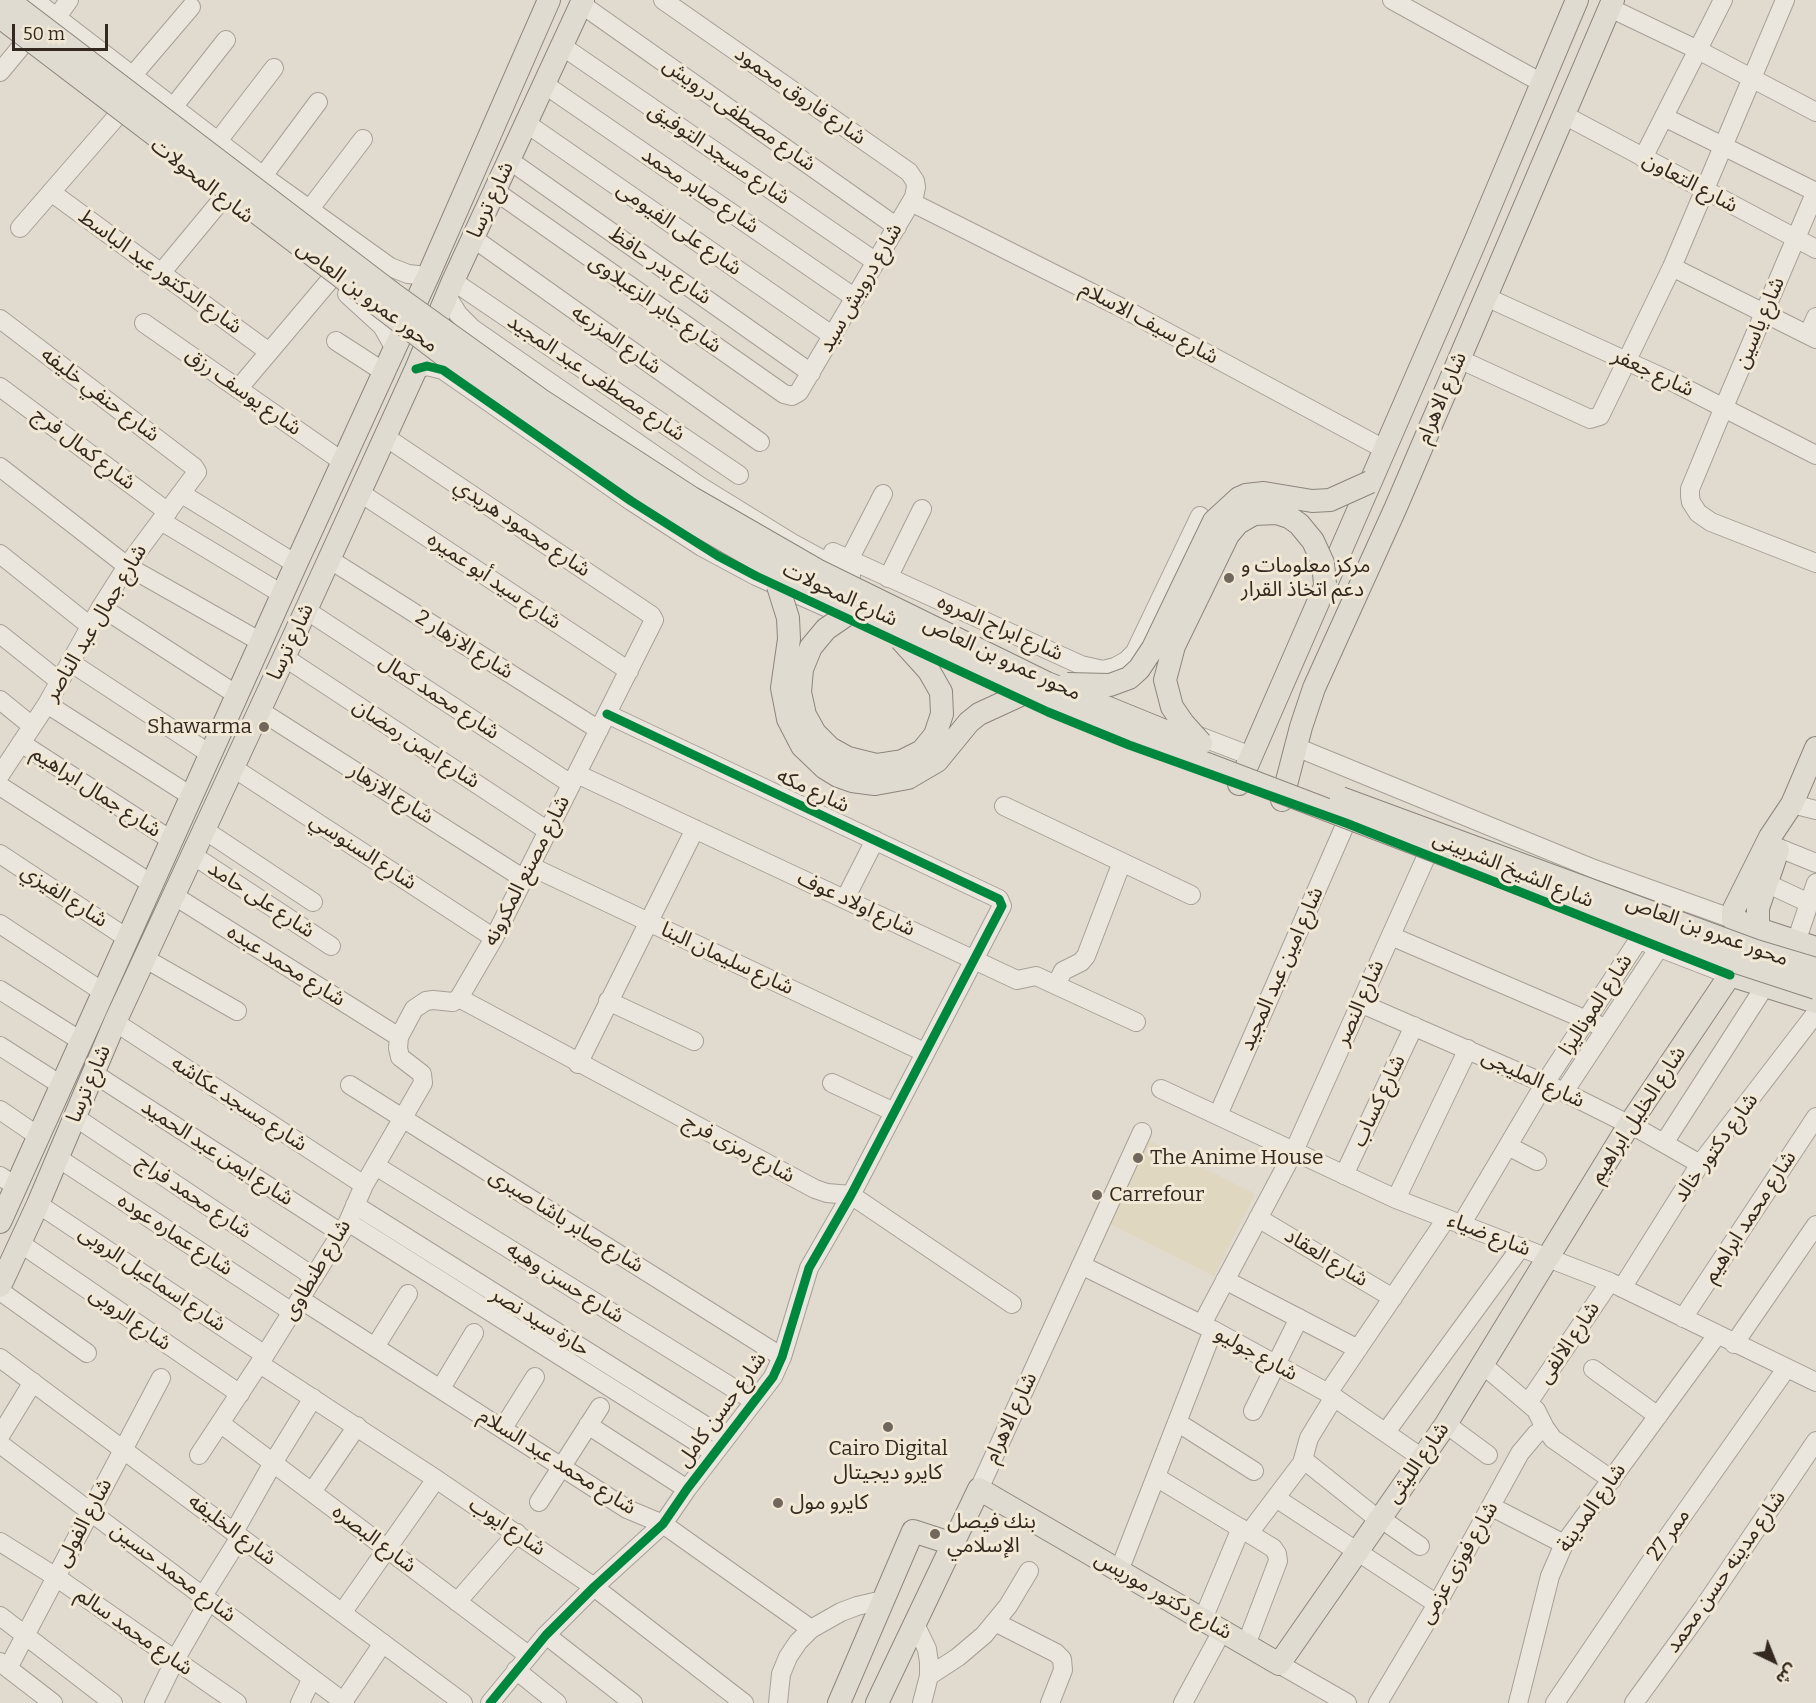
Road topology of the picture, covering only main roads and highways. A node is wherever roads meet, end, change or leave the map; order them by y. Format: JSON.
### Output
{"nodes":[{"id":1,"x":8,"y":0,"type":"edge"},
{"id":2,"x":549,"y":0,"type":"edge"},
{"id":3,"x":1576,"y":0,"type":"edge"},
{"id":4,"x":582,"y":2,"type":"edge"},
{"id":5,"x":1612,"y":4,"type":"edge"},
{"id":6,"x":0,"y":17,"type":"edge"},
{"id":7,"x":1370,"y":482,"type":"junction"},
{"id":8,"x":1325,"y":584,"type":"junction"},
{"id":9,"x":778,"y":586,"type":"road end"},
{"id":10,"x":845,"y":616,"type":"road end"},
{"id":11,"x":889,"y":628,"type":"junction"},
{"id":12,"x":1038,"y":687,"type":"junction"},
{"id":13,"x":1204,"y":746,"type":"junction"},
{"id":14,"x":1816,"y":748,"type":"edge"},
{"id":15,"x":1239,"y":784,"type":"road end"},
{"id":16,"x":1282,"y":800,"type":"road end"},
{"id":17,"x":1789,"y":808,"type":"junction"},
{"id":18,"x":1758,"y":929,"type":"junction"},
{"id":19,"x":1806,"y":945,"type":"edge"},
{"id":20,"x":1816,"y":969,"type":"edge"},
{"id":21,"x":1730,"y":975,"type":"joint"},
{"id":22,"x":1816,"y":988,"type":"edge"},
{"id":23,"x":1816,"y":1002,"type":"edge"},
{"id":24,"x":8,"y":1181,"type":"edge"},
{"id":25,"x":0,"y":1222,"type":"edge"},
{"id":26,"x":1549,"y":1258,"type":"joint"},
{"id":27,"x":0,"y":1286,"type":"edge"},
{"id":28,"x":979,"y":1490,"type":"joint"},
{"id":29,"x":953,"y":1544,"type":"junction"},
{"id":30,"x":1279,"y":1664,"type":"joint"},
{"id":31,"x":839,"y":1703,"type":"edge"},
{"id":32,"x":878,"y":1703,"type":"edge"}],
"edges":[{"from":1,"to":12,"type":"main road","name":"محور عمرو بن العاص","bridge":true},
{"from":2,"to":24,"type":"main road","name":"شارع ترسا"},
{"from":3,"to":7,"type":"main road","name":"شارع الاهرام"},
{"from":4,"to":27,"type":"main road","name":"شارع ترسا"},
{"from":5,"to":16,"type":"main road","name":"شارع الاهرام"},
{"from":6,"to":11,"type":"main road","name":"محور عمرو بن العاص","bridge":true},
{"from":7,"to":8,"type":"main road","name":"شارع الاهرام"},
{"from":7,"to":12,"type":"main road","bridge":true},
{"from":8,"to":13,"type":"main road","bridge":true},
{"from":8,"to":15,"type":"main road","name":"شارع الاهرام"},
{"from":9,"to":12,"type":"main road","bridge":true},
{"from":10,"to":11,"type":"main road","bridge":true},
{"from":11,"to":12,"type":"main road","name":"محور عمرو بن العاص","bridge":true},
{"from":12,"to":13,"type":"main road","name":"محور عمرو بن العاص","bridge":true},
{"from":12,"to":22,"type":"main road","name":"محور عمرو بن العاص","bridge":true},
{"from":13,"to":20,"type":"main road","name":"محور عمرو بن العاص","bridge":true},
{"from":14,"to":17,"type":"main road"},
{"from":17,"to":18,"type":"main road"},
{"from":17,"to":18,"type":"main road","name":"شارع الشيخ الشربينى"},
{"from":18,"to":19,"type":"main road","name":"شارع الشيخ الشربينى"},
{"from":21,"to":23,"type":"main road","name":"شارع الشيخ الشربينى"},
{"from":21,"to":26,"type":"main road","name":"شارع الخليل ابراهيم"},
{"from":24,"to":25,"type":"main road","name":"شارع ترسا"},
{"from":26,"to":30,"type":"main road","name":"شارع الليثى"},
{"from":28,"to":29,"type":"main road","name":"شارع الاهرام"},
{"from":28,"to":30,"type":"main road","name":"شارع دكتور موريس"},
{"from":29,"to":31,"type":"main road"},
{"from":29,"to":32,"type":"main road","name":"شارع الاهرام"}]}
